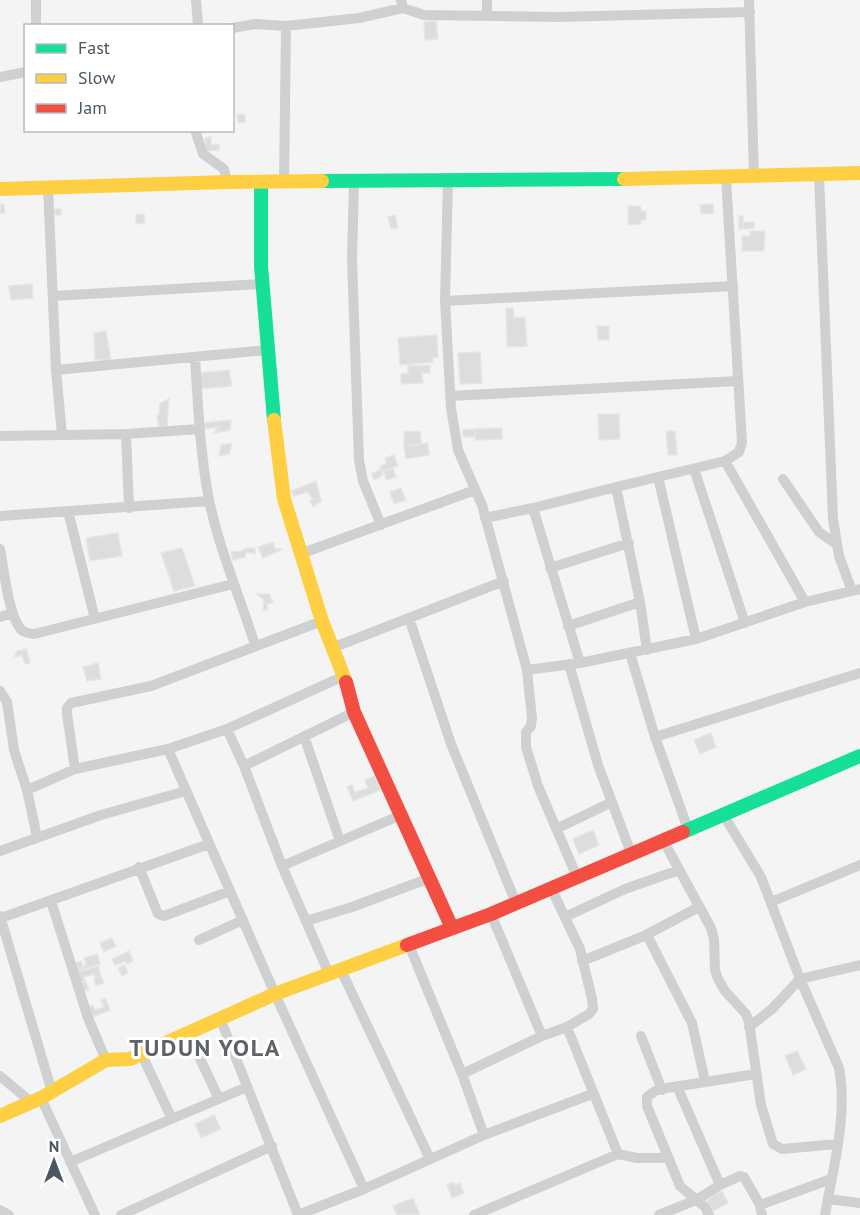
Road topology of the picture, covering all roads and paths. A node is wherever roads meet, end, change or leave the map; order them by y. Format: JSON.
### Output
{"nodes":[{"id":1,"x":36,"y":0,"type":"edge"},
{"id":2,"x":196,"y":0,"type":"edge"},
{"id":3,"x":487,"y":0,"type":"edge"},
{"id":4,"x":749,"y":0,"type":"edge"},
{"id":5,"x":402,"y":4,"type":"edge"},
{"id":6,"x":750,"y":12,"type":"junction"},
{"id":7,"x":487,"y":16,"type":"junction"},
{"id":8,"x":36,"y":24,"type":"edge"},
{"id":9,"x":198,"y":24,"type":"edge"},
{"id":10,"x":286,"y":26,"type":"junction"},
{"id":11,"x":234,"y":28,"type":"edge"},
{"id":12,"x":24,"y":72,"type":"edge"},
{"id":13,"x":0,"y":77,"type":"edge"},
{"id":14,"x":196,"y":132,"type":"edge"},
{"id":15,"x":860,"y":173,"type":"edge"},
{"id":16,"x":819,"y":175,"type":"junction"},
{"id":17,"x":754,"y":177,"type":"junction"},
{"id":18,"x":726,"y":178,"type":"junction"},
{"id":19,"x":447,"y":180,"type":"junction"},
{"id":20,"x":227,"y":182,"type":"junction"},
{"id":21,"x":354,"y":182,"type":"junction"},
{"id":22,"x":261,"y":183,"type":"junction"},
{"id":23,"x":284,"y":183,"type":"junction"},
{"id":24,"x":48,"y":187,"type":"junction"},
{"id":25,"x":0,"y":189,"type":"edge"},
{"id":26,"x":262,"y":284,"type":"junction"},
{"id":27,"x":733,"y":286,"type":"junction"},
{"id":28,"x":53,"y":296,"type":"junction"},
{"id":29,"x":445,"y":301,"type":"junction"},
{"id":30,"x":267,"y":350,"type":"junction"},
{"id":31,"x":195,"y":358,"type":"junction"},
{"id":32,"x":56,"y":370,"type":"junction"},
{"id":33,"x":738,"y":381,"type":"junction"},
{"id":34,"x":450,"y":396,"type":"junction"},
{"id":35,"x":199,"y":429,"type":"junction"},
{"id":36,"x":126,"y":434,"type":"junction"},
{"id":37,"x":62,"y":435,"type":"junction"},
{"id":38,"x":0,"y":436,"type":"edge"},
{"id":39,"x":725,"y":461,"type":"junction"},
{"id":40,"x":694,"y":469,"type":"junction"},
{"id":41,"x":658,"y":477,"type":"junction"},
{"id":42,"x":783,"y":479,"type":"dead end"},
{"id":43,"x":616,"y":487,"type":"junction"},
{"id":44,"x":475,"y":490,"type":"junction"},
{"id":45,"x":209,"y":501,"type":"junction"},
{"id":46,"x":129,"y":508,"type":"junction"},
{"id":47,"x":533,"y":508,"type":"junction"},
{"id":48,"x":68,"y":511,"type":"junction"},
{"id":49,"x":0,"y":516,"type":"edge"},
{"id":50,"x":485,"y":518,"type":"junction"},
{"id":51,"x":381,"y":525,"type":"junction"},
{"id":52,"x":629,"y":543,"type":"junction"},
{"id":53,"x":836,"y":544,"type":"junction"},
{"id":54,"x":0,"y":549,"type":"edge"},
{"id":55,"x":300,"y":554,"type":"junction"},
{"id":56,"x":550,"y":568,"type":"junction"},
{"id":57,"x":504,"y":581,"type":"junction"},
{"id":58,"x":233,"y":584,"type":"junction"},
{"id":59,"x":856,"y":590,"type":"edge"},
{"id":60,"x":640,"y":602,"type":"junction"},
{"id":61,"x":805,"y":602,"type":"junction"},
{"id":62,"x":13,"y":613,"type":"junction"},
{"id":63,"x":0,"y":616,"type":"edge"},
{"id":64,"x":409,"y":618,"type":"junction"},
{"id":65,"x":95,"y":619,"type":"junction"},
{"id":66,"x":322,"y":621,"type":"junction"},
{"id":67,"x":745,"y":623,"type":"junction"},
{"id":68,"x":568,"y":626,"type":"junction"},
{"id":69,"x":696,"y":639,"type":"junction"},
{"id":70,"x":255,"y":645,"type":"junction"},
{"id":71,"x":332,"y":648,"type":"junction"},
{"id":72,"x":647,"y":650,"type":"junction"},
{"id":73,"x":630,"y":653,"type":"junction"},
{"id":74,"x":575,"y":664,"type":"junction"},
{"id":75,"x":527,"y":670,"type":"junction"},
{"id":76,"x":860,"y":673,"type":"edge"},
{"id":77,"x":344,"y":676,"type":"junction"},
{"id":78,"x":0,"y":691,"type":"edge"},
{"id":79,"x":354,"y":712,"type":"junction"},
{"id":80,"x":227,"y":729,"type":"junction"},
{"id":81,"x":304,"y":736,"type":"junction"},
{"id":82,"x":655,"y":737,"type":"junction"},
{"id":83,"x":168,"y":749,"type":"junction"},
{"id":84,"x":860,"y":756,"type":"edge"},
{"id":85,"x":244,"y":766,"type":"junction"},
{"id":86,"x":75,"y":769,"type":"junction"},
{"id":87,"x":27,"y":790,"type":"junction"},
{"id":88,"x":186,"y":791,"type":"junction"},
{"id":89,"x":612,"y":802,"type":"junction"},
{"id":90,"x":723,"y":814,"type":"junction"},
{"id":91,"x":401,"y":815,"type":"junction"},
{"id":92,"x":556,"y":829,"type":"junction"},
{"id":93,"x":688,"y":829,"type":"junction"},
{"id":94,"x":38,"y":837,"type":"junction"},
{"id":95,"x":663,"y":840,"type":"junction"},
{"id":96,"x":340,"y":841,"type":"junction"},
{"id":97,"x":209,"y":844,"type":"junction"},
{"id":98,"x":0,"y":851,"type":"edge"},
{"id":99,"x":631,"y":853,"type":"junction"},
{"id":100,"x":282,"y":866,"type":"junction"},
{"id":101,"x":860,"y":866,"type":"edge"},
{"id":102,"x":139,"y":867,"type":"junction"},
{"id":103,"x":679,"y":870,"type":"junction"},
{"id":104,"x":577,"y":877,"type":"junction"},
{"id":105,"x":430,"y":878,"type":"junction"},
{"id":106,"x":551,"y":888,"type":"junction"},
{"id":107,"x":230,"y":891,"type":"junction"},
{"id":108,"x":51,"y":901,"type":"junction"},
{"id":109,"x":771,"y":902,"type":"junction"},
{"id":110,"x":516,"y":903,"type":"junction"},
{"id":111,"x":699,"y":907,"type":"junction"},
{"id":112,"x":491,"y":914,"type":"junction"},
{"id":113,"x":0,"y":917,"type":"edge"},
{"id":114,"x":565,"y":917,"type":"junction"},
{"id":115,"x":243,"y":920,"type":"junction"},
{"id":116,"x":306,"y":921,"type":"junction"},
{"id":117,"x":452,"y":928,"type":"junction"},
{"id":118,"x":2,"y":933,"type":"edge"},
{"id":119,"x":647,"y":935,"type":"junction"},
{"id":120,"x":199,"y":940,"type":"dead end"},
{"id":121,"x":409,"y":945,"type":"junction"},
{"id":122,"x":582,"y":961,"type":"junction"},
{"id":123,"x":860,"y":965,"type":"edge"},
{"id":124,"x":335,"y":972,"type":"junction"},
{"id":125,"x":800,"y":979,"type":"junction"},
{"id":126,"x":275,"y":994,"type":"junction"},
{"id":127,"x":220,"y":1018,"type":"junction"},
{"id":128,"x":567,"y":1027,"type":"junction"},
{"id":129,"x":749,"y":1027,"type":"junction"},
{"id":130,"x":188,"y":1033,"type":"junction"},
{"id":131,"x":542,"y":1036,"type":"junction"},
{"id":132,"x":641,"y":1036,"type":"dead end"},
{"id":133,"x":141,"y":1053,"type":"junction"},
{"id":134,"x":106,"y":1060,"type":"junction"},
{"id":135,"x":462,"y":1074,"type":"junction"},
{"id":136,"x":756,"y":1074,"type":"junction"},
{"id":137,"x":0,"y":1076,"type":"edge"},
{"id":138,"x":705,"y":1081,"type":"junction"},
{"id":139,"x":677,"y":1086,"type":"junction"},
{"id":140,"x":247,"y":1087,"type":"junction"},
{"id":141,"x":662,"y":1090,"type":"junction"},
{"id":142,"x":592,"y":1094,"type":"junction"},
{"id":143,"x":41,"y":1097,"type":"junction"},
{"id":144,"x":219,"y":1099,"type":"junction"},
{"id":145,"x":0,"y":1116,"type":"edge"},
{"id":146,"x":172,"y":1119,"type":"junction"},
{"id":147,"x":484,"y":1135,"type":"junction"},
{"id":148,"x":837,"y":1144,"type":"junction"},
{"id":149,"x":272,"y":1146,"type":"junction"},
{"id":150,"x":618,"y":1154,"type":"junction"},
{"id":151,"x":667,"y":1158,"type":"junction"},
{"id":152,"x":430,"y":1159,"type":"junction"},
{"id":153,"x":70,"y":1162,"type":"junction"},
{"id":154,"x":831,"y":1179,"type":"junction"},
{"id":155,"x":720,"y":1185,"type":"junction"},
{"id":156,"x":364,"y":1189,"type":"junction"},
{"id":157,"x":828,"y":1198,"type":"junction"},
{"id":158,"x":696,"y":1200,"type":"junction"},
{"id":159,"x":860,"y":1203,"type":"edge"},
{"id":160,"x":0,"y":1210,"type":"edge"},
{"id":161,"x":761,"y":1210,"type":"edge"},
{"id":162,"x":9,"y":1215,"type":"edge"},
{"id":163,"x":95,"y":1215,"type":"edge"},
{"id":164,"x":121,"y":1215,"type":"edge"},
{"id":165,"x":298,"y":1215,"type":"edge"},
{"id":166,"x":474,"y":1215,"type":"edge"},
{"id":167,"x":659,"y":1215,"type":"edge"},
{"id":168,"x":708,"y":1215,"type":"edge"},
{"id":169,"x":825,"y":1215,"type":"edge"}],
"edges":[{"from":1,"to":8,"type":"street"},
{"from":2,"to":9,"type":"street"},
{"from":3,"to":7,"type":"street"},
{"from":4,"to":6,"type":"street"},
{"from":5,"to":7,"type":"street"},
{"from":5,"to":10,"type":"street"},
{"from":6,"to":7,"type":"street"},
{"from":6,"to":17,"type":"street"},
{"from":10,"to":11,"type":"street"},
{"from":10,"to":23,"type":"street"},
{"from":12,"to":13,"type":"street"},
{"from":14,"to":20,"type":"street"},
{"from":15,"to":16,"type":"street"},
{"from":16,"to":17,"type":"street"},
{"from":16,"to":53,"type":"street"},
{"from":17,"to":18,"type":"street"},
{"from":18,"to":19,"type":"street"},
{"from":18,"to":27,"type":"street"},
{"from":19,"to":21,"type":"street"},
{"from":19,"to":29,"type":"street"},
{"from":20,"to":22,"type":"street"},
{"from":20,"to":24,"type":"street"},
{"from":21,"to":23,"type":"street"},
{"from":21,"to":51,"type":"street"},
{"from":22,"to":23,"type":"street"},
{"from":22,"to":26,"type":"street"},
{"from":24,"to":25,"type":"street"},
{"from":24,"to":28,"type":"street"},
{"from":26,"to":28,"type":"street"},
{"from":26,"to":30,"type":"street"},
{"from":27,"to":29,"type":"street"},
{"from":27,"to":33,"type":"street"},
{"from":28,"to":32,"type":"street"},
{"from":29,"to":34,"type":"street"},
{"from":30,"to":31,"type":"street"},
{"from":30,"to":55,"type":"street"},
{"from":31,"to":32,"type":"street"},
{"from":31,"to":35,"type":"street"},
{"from":32,"to":37,"type":"street"},
{"from":33,"to":34,"type":"street"},
{"from":33,"to":39,"type":"street"},
{"from":34,"to":44,"type":"street"},
{"from":35,"to":36,"type":"street"},
{"from":35,"to":45,"type":"street"},
{"from":36,"to":37,"type":"street"},
{"from":36,"to":46,"type":"street"},
{"from":37,"to":38,"type":"street"},
{"from":39,"to":40,"type":"street"},
{"from":39,"to":61,"type":"street"},
{"from":40,"to":41,"type":"street"},
{"from":40,"to":67,"type":"street"},
{"from":41,"to":43,"type":"street"},
{"from":41,"to":69,"type":"street"},
{"from":42,"to":53,"type":"street"},
{"from":43,"to":47,"type":"street"},
{"from":43,"to":52,"type":"street"},
{"from":44,"to":50,"type":"street"},
{"from":44,"to":51,"type":"street"},
{"from":45,"to":46,"type":"street"},
{"from":45,"to":58,"type":"street"},
{"from":46,"to":48,"type":"street"},
{"from":47,"to":50,"type":"street"},
{"from":47,"to":56,"type":"street"},
{"from":48,"to":49,"type":"street"},
{"from":48,"to":65,"type":"street"},
{"from":50,"to":57,"type":"street"},
{"from":51,"to":55,"type":"street"},
{"from":52,"to":56,"type":"street"},
{"from":52,"to":60,"type":"street"},
{"from":53,"to":59,"type":"street"},
{"from":54,"to":62,"type":"street"},
{"from":55,"to":66,"type":"street"},
{"from":56,"to":68,"type":"street"},
{"from":57,"to":64,"type":"street"},
{"from":57,"to":75,"type":"street"},
{"from":58,"to":65,"type":"street"},
{"from":58,"to":70,"type":"street"},
{"from":59,"to":61,"type":"street"},
{"from":60,"to":68,"type":"street"},
{"from":60,"to":72,"type":"street"},
{"from":61,"to":67,"type":"street"},
{"from":62,"to":63,"type":"street"},
{"from":62,"to":65,"type":"street"},
{"from":64,"to":71,"type":"street"},
{"from":64,"to":110,"type":"street"},
{"from":66,"to":70,"type":"street"},
{"from":66,"to":71,"type":"street"},
{"from":67,"to":69,"type":"street"},
{"from":68,"to":74,"type":"street"},
{"from":69,"to":72,"type":"street"},
{"from":70,"to":86,"type":"street"},
{"from":71,"to":77,"type":"street"},
{"from":72,"to":73,"type":"street"},
{"from":73,"to":74,"type":"street"},
{"from":73,"to":82,"type":"street"},
{"from":74,"to":75,"type":"street"},
{"from":74,"to":89,"type":"street"},
{"from":75,"to":92,"type":"street"},
{"from":76,"to":82,"type":"street"},
{"from":77,"to":79,"type":"street"},
{"from":77,"to":80,"type":"street"},
{"from":78,"to":87,"type":"street"},
{"from":79,"to":81,"type":"street"},
{"from":79,"to":91,"type":"street"},
{"from":80,"to":83,"type":"street"},
{"from":80,"to":85,"type":"street"},
{"from":81,"to":85,"type":"street"},
{"from":81,"to":96,"type":"street"},
{"from":82,"to":93,"type":"street"},
{"from":83,"to":86,"type":"street"},
{"from":83,"to":88,"type":"street"},
{"from":84,"to":90,"type":"street"},
{"from":85,"to":100,"type":"street"},
{"from":86,"to":87,"type":"street"},
{"from":87,"to":94,"type":"street"},
{"from":88,"to":94,"type":"street"},
{"from":88,"to":97,"type":"street"},
{"from":89,"to":92,"type":"street"},
{"from":89,"to":99,"type":"street"},
{"from":90,"to":93,"type":"street"},
{"from":90,"to":109,"type":"street"},
{"from":91,"to":96,"type":"street"},
{"from":91,"to":105,"type":"street"},
{"from":92,"to":104,"type":"street"},
{"from":93,"to":95,"type":"street"},
{"from":94,"to":98,"type":"street"},
{"from":95,"to":99,"type":"street"},
{"from":95,"to":103,"type":"street"},
{"from":96,"to":100,"type":"street"},
{"from":97,"to":102,"type":"street"},
{"from":97,"to":107,"type":"street"},
{"from":99,"to":104,"type":"street"},
{"from":100,"to":116,"type":"street"},
{"from":101,"to":109,"type":"street"},
{"from":102,"to":107,"type":"street"},
{"from":102,"to":108,"type":"street"},
{"from":103,"to":111,"type":"street"},
{"from":103,"to":114,"type":"street"},
{"from":104,"to":106,"type":"street"},
{"from":105,"to":116,"type":"street"},
{"from":105,"to":117,"type":"street"},
{"from":106,"to":110,"type":"street"},
{"from":106,"to":114,"type":"street"},
{"from":107,"to":115,"type":"street"},
{"from":108,"to":113,"type":"street"},
{"from":108,"to":134,"type":"street"},
{"from":109,"to":125,"type":"street"},
{"from":110,"to":112,"type":"street"},
{"from":111,"to":119,"type":"street"},
{"from":111,"to":129,"type":"street"},
{"from":112,"to":117,"type":"street"},
{"from":112,"to":131,"type":"street"},
{"from":113,"to":118,"type":"street"},
{"from":114,"to":122,"type":"street"},
{"from":115,"to":120,"type":"street"},
{"from":115,"to":126,"type":"street"},
{"from":116,"to":124,"type":"street"},
{"from":117,"to":121,"type":"street"},
{"from":118,"to":143,"type":"street"},
{"from":119,"to":122,"type":"street"},
{"from":119,"to":138,"type":"street"},
{"from":121,"to":124,"type":"street"},
{"from":121,"to":135,"type":"street"},
{"from":122,"to":128,"type":"street"},
{"from":123,"to":125,"type":"street"},
{"from":124,"to":126,"type":"street"},
{"from":124,"to":152,"type":"street"},
{"from":125,"to":129,"type":"street"},
{"from":125,"to":148,"type":"street"},
{"from":126,"to":127,"type":"street"},
{"from":126,"to":156,"type":"street"},
{"from":127,"to":130,"type":"street"},
{"from":127,"to":140,"type":"street"},
{"from":128,"to":131,"type":"street"},
{"from":128,"to":142,"type":"street"},
{"from":129,"to":136,"type":"street"},
{"from":130,"to":133,"type":"street"},
{"from":130,"to":144,"type":"street"},
{"from":131,"to":135,"type":"street"},
{"from":132,"to":141,"type":"street"},
{"from":133,"to":134,"type":"street"},
{"from":133,"to":146,"type":"street"},
{"from":134,"to":143,"type":"street"},
{"from":135,"to":147,"type":"street"},
{"from":136,"to":138,"type":"street"},
{"from":136,"to":148,"type":"street"},
{"from":137,"to":143,"type":"street"},
{"from":138,"to":139,"type":"street"},
{"from":139,"to":141,"type":"street"},
{"from":139,"to":155,"type":"street"},
{"from":140,"to":144,"type":"street"},
{"from":140,"to":149,"type":"street"},
{"from":141,"to":151,"type":"street"},
{"from":142,"to":147,"type":"street"},
{"from":142,"to":150,"type":"street"},
{"from":143,"to":145,"type":"street"},
{"from":143,"to":153,"type":"street"},
{"from":144,"to":146,"type":"street"},
{"from":146,"to":153,"type":"street"},
{"from":147,"to":152,"type":"street"},
{"from":148,"to":154,"type":"street"},
{"from":149,"to":164,"type":"street"},
{"from":149,"to":165,"type":"street"},
{"from":150,"to":151,"type":"street"},
{"from":150,"to":166,"type":"street"},
{"from":151,"to":158,"type":"street"},
{"from":152,"to":156,"type":"street"},
{"from":153,"to":163,"type":"street"},
{"from":154,"to":157,"type":"street"},
{"from":154,"to":161,"type":"street"},
{"from":155,"to":158,"type":"street"},
{"from":155,"to":161,"type":"street"},
{"from":156,"to":165,"type":"street"},
{"from":157,"to":159,"type":"street"},
{"from":157,"to":169,"type":"street"},
{"from":158,"to":167,"type":"street"},
{"from":158,"to":168,"type":"street"},
{"from":160,"to":162,"type":"street"}]}
